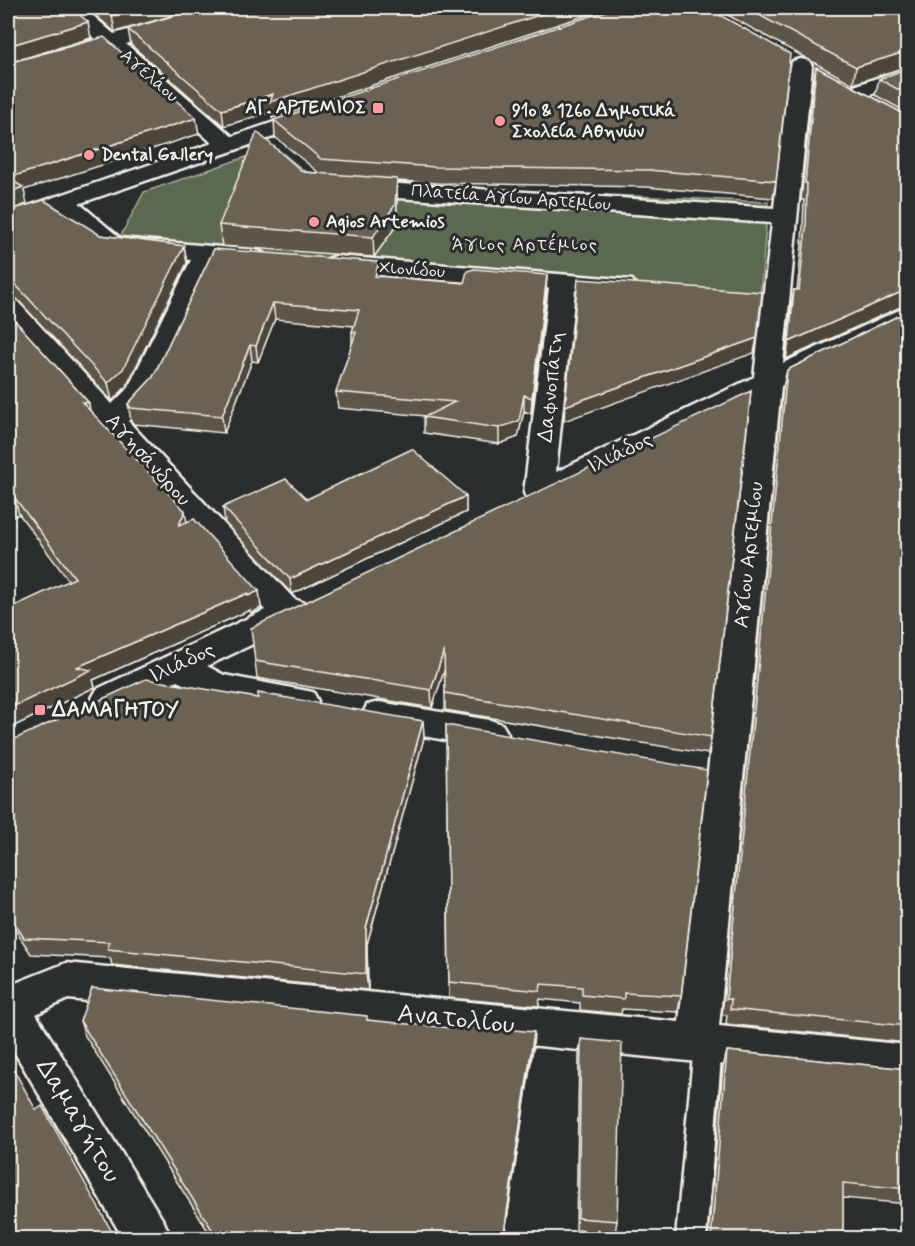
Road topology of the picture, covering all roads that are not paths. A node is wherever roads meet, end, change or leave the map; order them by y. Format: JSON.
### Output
{"nodes":[{"id":1,"x":72,"y":8,"type":"edge"},
{"id":2,"x":225,"y":8,"type":"edge"},
{"id":3,"x":111,"y":41,"type":"junction"},
{"id":4,"x":8,"y":72,"type":"edge"},
{"id":5,"x":908,"y":73,"type":"edge"},
{"id":6,"x":851,"y":94,"type":"junction"},
{"id":7,"x":872,"y":106,"type":"edge"},
{"id":8,"x":334,"y":108,"type":"edge"},
{"id":9,"x":254,"y":134,"type":"junction"},
{"id":10,"x":227,"y":144,"type":"junction"},
{"id":11,"x":280,"y":156,"type":"edge"},
{"id":12,"x":335,"y":186,"type":"edge"},
{"id":13,"x":63,"y":202,"type":"junction"},
{"id":14,"x":786,"y":216,"type":"junction"},
{"id":15,"x":8,"y":221,"type":"edge"},
{"id":16,"x":206,"y":255,"type":"junction"},
{"id":17,"x":277,"y":260,"type":"edge"},
{"id":18,"x":313,"y":262,"type":"edge"},
{"id":19,"x":563,"y":281,"type":"junction"},
{"id":20,"x":646,"y":288,"type":"edge"},
{"id":21,"x":8,"y":307,"type":"edge"},
{"id":22,"x":908,"y":314,"type":"edge"},
{"id":23,"x":768,"y":380,"type":"junction"},
{"id":24,"x":112,"y":421,"type":"junction"},
{"id":25,"x":528,"y":498,"type":"joint"},
{"id":26,"x":319,"y":598,"type":"edge"},
{"id":27,"x":287,"y":613,"type":"junction"},
{"id":28,"x":178,"y":665,"type":"junction"},
{"id":29,"x":83,"y":711,"type":"edge"},
{"id":30,"x":517,"y":738,"type":"edge"},
{"id":31,"x":691,"y":768,"type":"edge"},
{"id":32,"x":726,"y":774,"type":"junction"},
{"id":33,"x":8,"y":1005,"type":"edge"},
{"id":34,"x":703,"y":1044,"type":"junction"},
{"id":35,"x":908,"y":1064,"type":"edge"},
{"id":36,"x":148,"y":1239,"type":"edge"},
{"id":37,"x":691,"y":1239,"type":"edge"}],
"edges":[{"from":1,"to":3,"type":"street","name":"Αγελάου"},
{"from":2,"to":3,"type":"street"},
{"from":3,"to":4,"type":"street"},
{"from":3,"to":10,"type":"street","name":"Αγελάου"},
{"from":5,"to":6,"type":"street"},
{"from":6,"to":7,"type":"street"},
{"from":6,"to":14,"type":"street","name":"Αγίου Αρτεμίου"},
{"from":8,"to":9,"type":"street"},
{"from":9,"to":10,"type":"street"},
{"from":9,"to":11,"type":"street"},
{"from":10,"to":13,"type":"street"},
{"from":12,"to":14,"type":"street","name":"Πλατεία Αγίου Αρτεμίου"},
{"from":13,"to":15,"type":"street"},
{"from":13,"to":16,"type":"street"},
{"from":14,"to":23,"type":"street","name":"Αγίου Αρτεμίου"},
{"from":16,"to":17,"type":"street"},
{"from":16,"to":24,"type":"street"},
{"from":18,"to":19,"type":"street","name":"Χιονίδου"},
{"from":19,"to":20,"type":"street","name":"Χιονίδου"},
{"from":19,"to":25,"type":"street","name":"Δαφνοπάτη"},
{"from":21,"to":24,"type":"street","name":"Αγησάνδρου"},
{"from":22,"to":23,"type":"street","name":"Ιλιάδος"},
{"from":23,"to":25,"type":"street","name":"Ιλιάδος"},
{"from":23,"to":32,"type":"street","name":"Αγίου Αρτεμίου"},
{"from":24,"to":27,"type":"street","name":"Αγησάνδρου"},
{"from":26,"to":27,"type":"street","name":"Ιλιάδος"},
{"from":27,"to":28,"type":"street","name":"Ιλιάδος"},
{"from":28,"to":29,"type":"street","name":"Ιλιάδος"},
{"from":28,"to":30,"type":"street"},
{"from":31,"to":32,"type":"street"},
{"from":32,"to":34,"type":"street","name":"Αγίου Αρτεμίου"},
{"from":33,"to":34,"type":"street","name":"Ανατολίου"},
{"from":33,"to":36,"type":"street","name":"Δαμαγήτου"},
{"from":34,"to":35,"type":"street","name":"Ανατολίου"},
{"from":34,"to":37,"type":"lane"}]}
